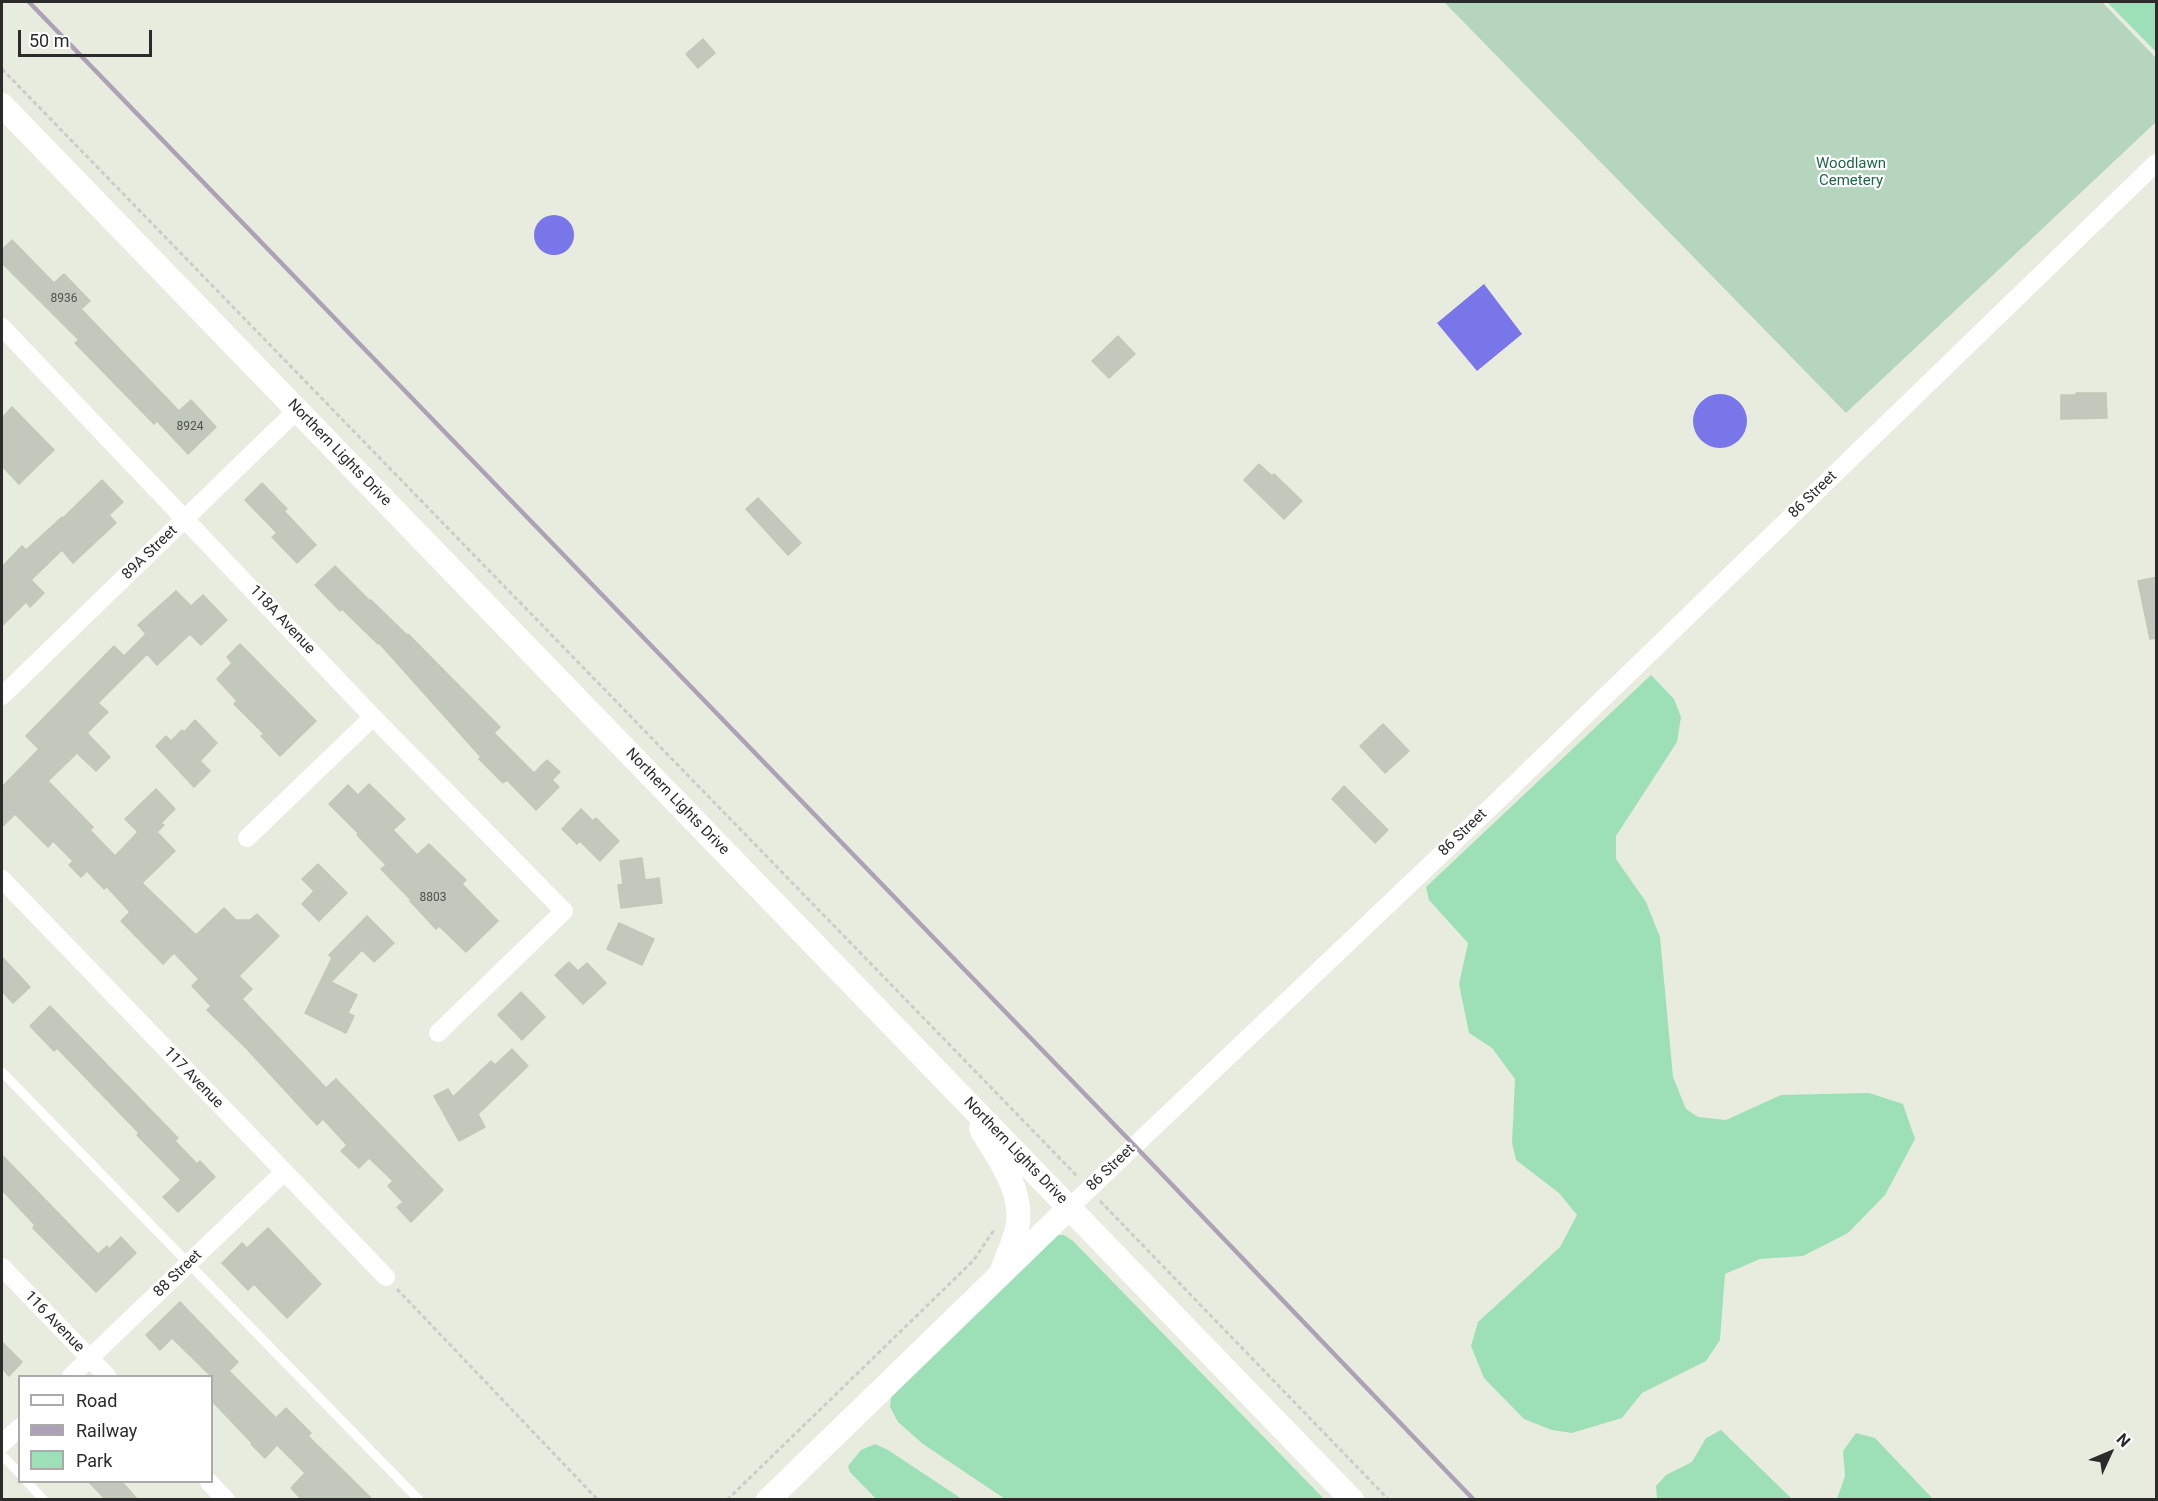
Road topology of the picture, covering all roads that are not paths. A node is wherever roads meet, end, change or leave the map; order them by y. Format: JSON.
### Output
{"nodes":[{"id":1,"x":2,"y":105,"type":"edge"},
{"id":2,"x":2157,"y":163,"type":"edge"},
{"id":3,"x":3,"y":332,"type":"edge"},
{"id":4,"x":297,"y":410,"type":"junction"},
{"id":5,"x":186,"y":518,"type":"junction"},
{"id":6,"x":2,"y":696,"type":"edge"},
{"id":7,"x":373,"y":717,"type":"junction"},
{"id":8,"x":247,"y":838,"type":"dead end"},
{"id":9,"x":2,"y":879,"type":"edge"},
{"id":10,"x":438,"y":1032,"type":"dead end"},
{"id":11,"x":2,"y":1072,"type":"edge"},
{"id":12,"x":960,"y":1093,"type":"junction"},
{"id":13,"x":284,"y":1173,"type":"junction"},
{"id":14,"x":1069,"y":1208,"type":"junction"},
{"id":15,"x":188,"y":1264,"type":"junction"},
{"id":16,"x":2,"y":1267,"type":"edge"},
{"id":17,"x":1001,"y":1274,"type":"junction"},
{"id":18,"x":386,"y":1277,"type":"road end"},
{"id":19,"x":90,"y":1358,"type":"junction"},
{"id":20,"x":73,"y":1375,"type":"edge"},
{"id":21,"x":105,"y":1375,"type":"edge"},
{"id":22,"x":18,"y":1429,"type":"edge"},
{"id":23,"x":2,"y":1444,"type":"edge"},
{"id":24,"x":2,"y":1455,"type":"edge"},
{"id":25,"x":18,"y":1472,"type":"edge"},
{"id":26,"x":28,"y":1483,"type":"edge"},
{"id":27,"x":210,"y":1483,"type":"edge"},
{"id":28,"x":44,"y":1500,"type":"edge"},
{"id":29,"x":226,"y":1500,"type":"edge"},
{"id":30,"x":419,"y":1500,"type":"edge"},
{"id":31,"x":768,"y":1500,"type":"edge"},
{"id":32,"x":1352,"y":1500,"type":"edge"}],
"edges":[{"from":1,"to":4,"type":"main road","name":"Northern Lights Drive"},
{"from":2,"to":14,"type":"street","name":"86 Street"},
{"from":3,"to":5,"type":"street","name":"118A Avenue"},
{"from":4,"to":5,"type":"street","name":"89A Street"},
{"from":4,"to":12,"type":"main road","name":"Northern Lights Drive"},
{"from":5,"to":6,"type":"street","name":"89A Street"},
{"from":5,"to":7,"type":"street","name":"118A Avenue"},
{"from":7,"to":8,"type":"street"},
{"from":7,"to":10,"type":"street","name":"118A Avenue"},
{"from":9,"to":13,"type":"street","name":"117 Avenue"},
{"from":11,"to":15,"type":"lane"},
{"from":12,"to":14,"type":"main road","name":"Northern Lights Drive"},
{"from":12,"to":17,"type":"main road"},
{"from":13,"to":15,"type":"street","name":"88 Street"},
{"from":13,"to":18,"type":"street","name":"117 Avenue"},
{"from":14,"to":17,"type":"main road","name":"86 Street"},
{"from":14,"to":32,"type":"main road","name":"Northern Lights Drive"},
{"from":15,"to":19,"type":"street","name":"88 Street"},
{"from":15,"to":30,"type":"lane"},
{"from":16,"to":19,"type":"street","name":"116 Avenue"},
{"from":17,"to":31,"type":"main road","name":"86 Street"},
{"from":19,"to":20,"type":"street","name":"88 Street"},
{"from":19,"to":21,"type":"street","name":"116 Avenue"},
{"from":22,"to":23,"type":"street"},
{"from":24,"to":25,"type":"lane"},
{"from":26,"to":28,"type":"lane"},
{"from":27,"to":29,"type":"street"}]}
